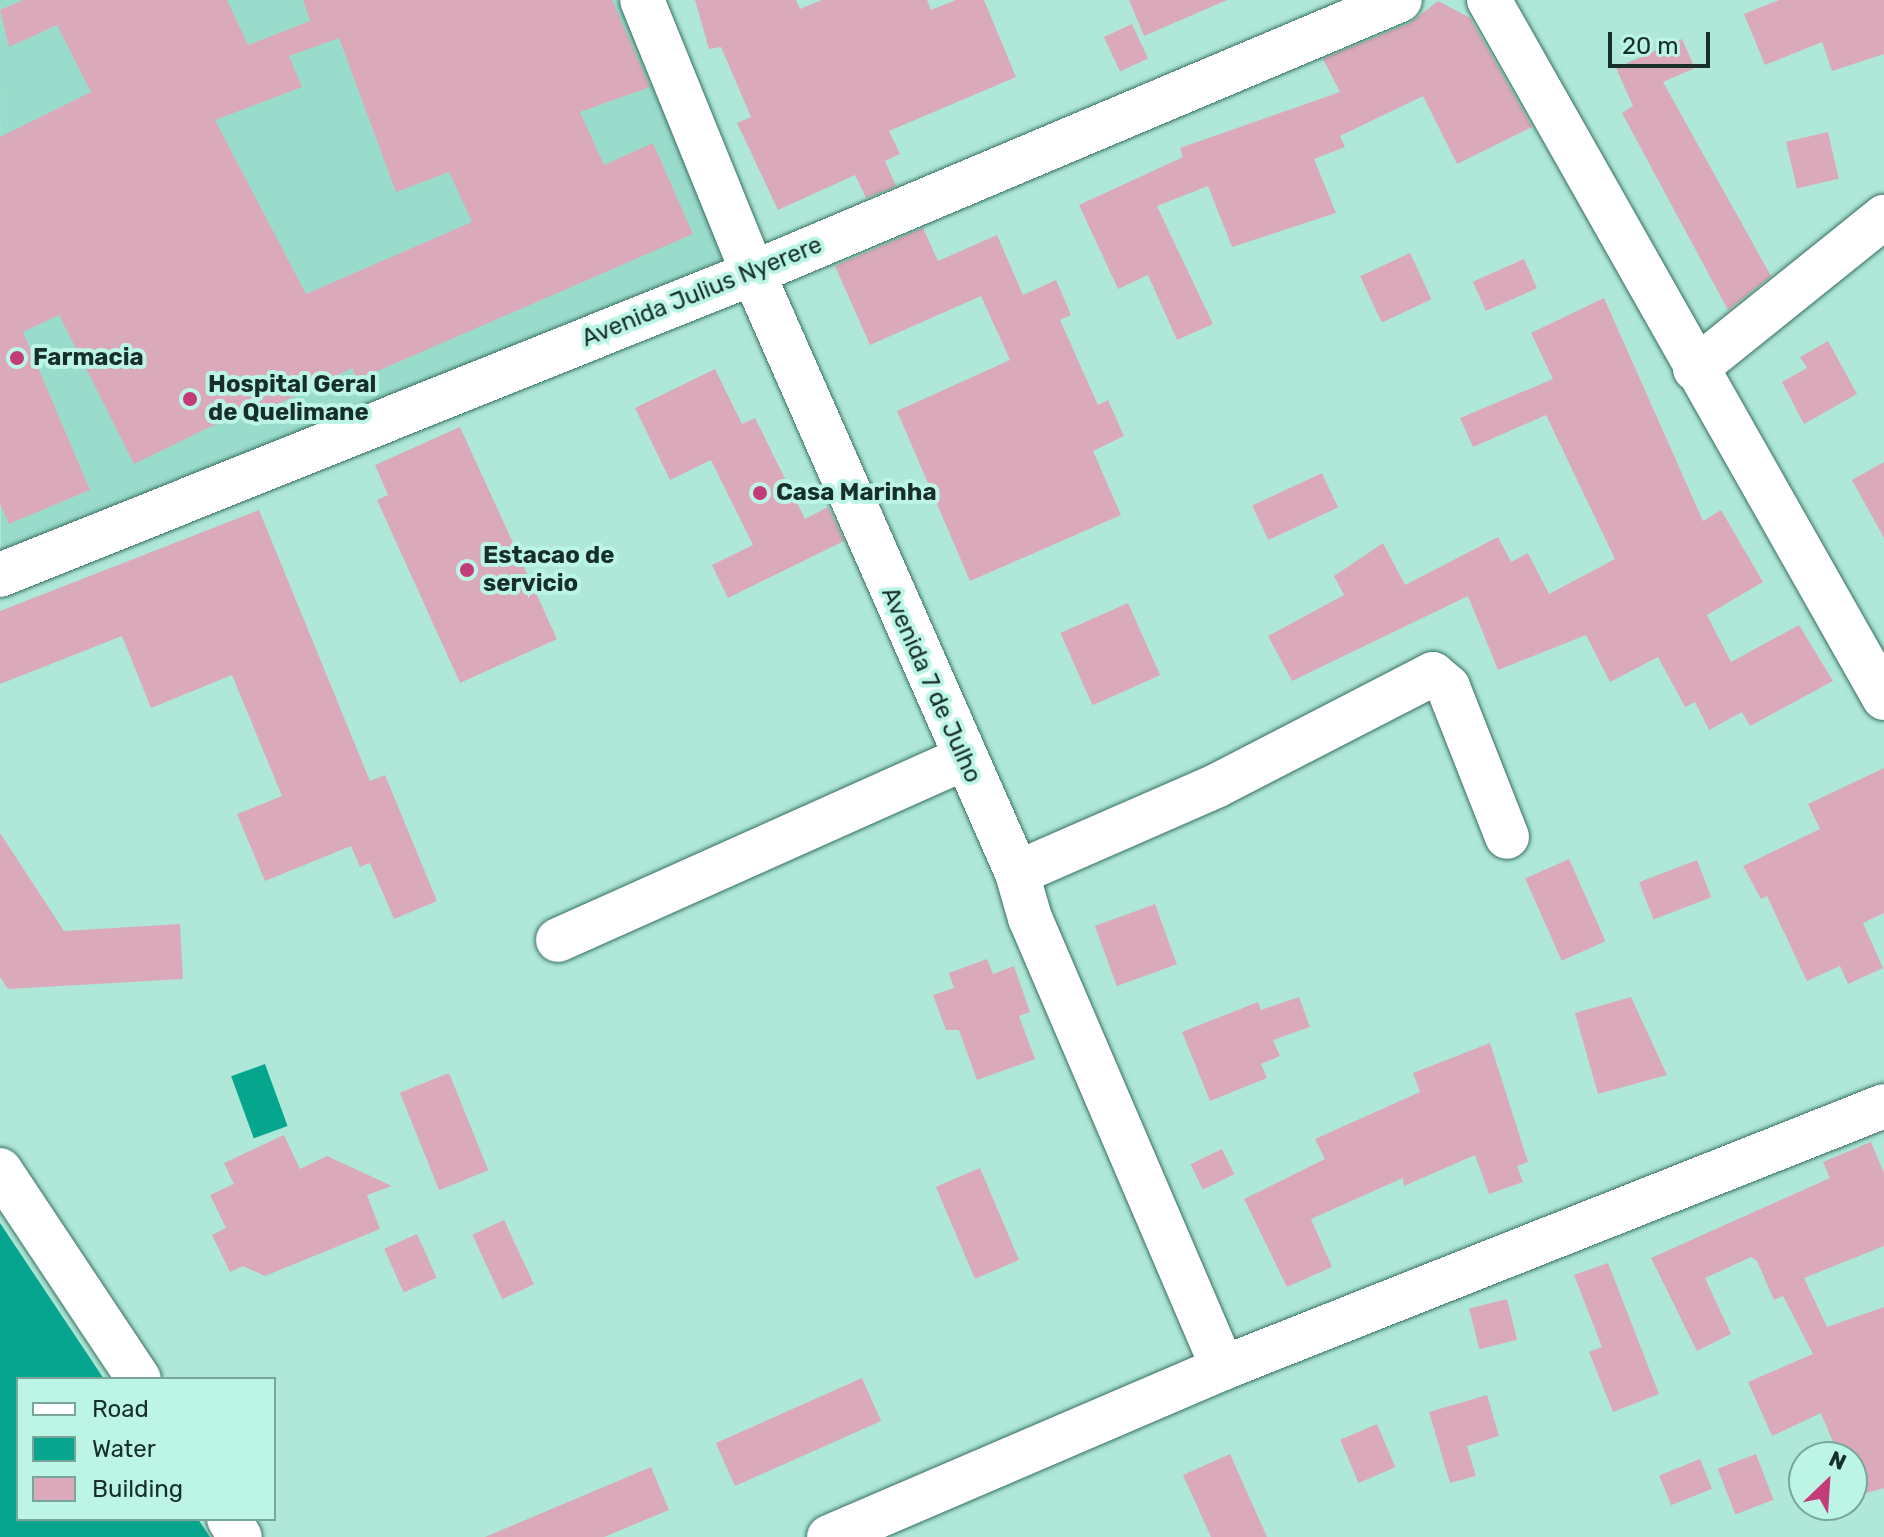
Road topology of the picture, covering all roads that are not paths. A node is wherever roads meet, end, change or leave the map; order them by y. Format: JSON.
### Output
{"nodes":[{"id":1,"x":642,"y":0,"type":"edge"},
{"id":2,"x":1400,"y":0,"type":"edge"},
{"id":3,"x":1489,"y":0,"type":"edge"},
{"id":4,"x":1884,"y":217,"type":"edge"},
{"id":5,"x":753,"y":273,"type":"junction"},
{"id":6,"x":1695,"y":369,"type":"junction"},
{"id":7,"x":0,"y":575,"type":"edge"},
{"id":8,"x":1884,"y":698,"type":"edge"},
{"id":9,"x":962,"y":759,"type":"junction"},
{"id":10,"x":1507,"y":837,"type":"dead end"},
{"id":11,"x":1017,"y":873,"type":"junction"},
{"id":12,"x":558,"y":940,"type":"dead end"},
{"id":13,"x":1884,"y":1106,"type":"edge"},
{"id":14,"x":0,"y":1170,"type":"edge"},
{"id":15,"x":1223,"y":1368,"type":"junction"},
{"id":16,"x":138,"y":1377,"type":"edge"},
{"id":17,"x":829,"y":1537,"type":"edge"}],
"edges":[{"from":1,"to":5,"type":"street","name":"Avenida 7 de Julho"},
{"from":2,"to":5,"type":"street","name":"Avenida Julius Nyerere"},
{"from":3,"to":6,"type":"street"},
{"from":4,"to":6,"type":"street"},
{"from":5,"to":7,"type":"street","name":"Avenida Julius Nyerere"},
{"from":5,"to":9,"type":"street","name":"Avenida 7 de Julho"},
{"from":6,"to":8,"type":"street"},
{"from":9,"to":11,"type":"street","name":"Avenida 7 de Julho"},
{"from":9,"to":12,"type":"street"},
{"from":10,"to":11,"type":"street"},
{"from":11,"to":15,"type":"street","name":"Avenida 7 de Julho"},
{"from":13,"to":15,"type":"street"},
{"from":14,"to":16,"type":"street"},
{"from":15,"to":17,"type":"street"}]}
